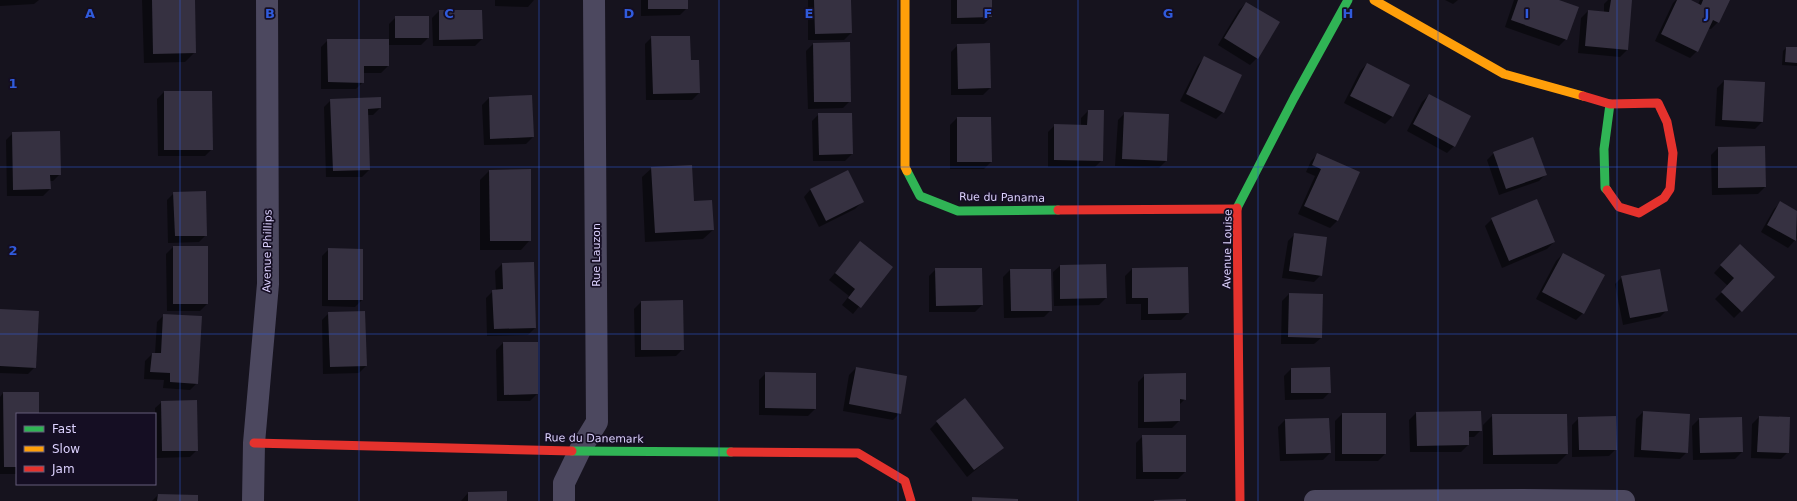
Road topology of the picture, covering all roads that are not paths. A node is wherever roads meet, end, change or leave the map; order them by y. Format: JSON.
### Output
{"nodes":[{"id":1,"x":267,"y":0,"type":"edge"},
{"id":2,"x":594,"y":0,"type":"edge"},
{"id":3,"x":905,"y":0,"type":"edge"},
{"id":4,"x":1348,"y":0,"type":"edge"},
{"id":5,"x":1374,"y":0,"type":"edge"},
{"id":6,"x":1610,"y":104,"type":"junction"},
{"id":7,"x":1237,"y":209,"type":"junction"},
{"id":8,"x":254,"y":443,"type":"junction"},
{"id":9,"x":580,"y":450,"type":"junction"},
{"id":10,"x":1521,"y":500,"type":"edge"},
{"id":11,"x":253,"y":501,"type":"edge"},
{"id":12,"x":564,"y":501,"type":"edge"},
{"id":13,"x":911,"y":501,"type":"edge"},
{"id":14,"x":1240,"y":501,"type":"edge"},
{"id":15,"x":1315,"y":501,"type":"edge"},
{"id":16,"x":1624,"y":501,"type":"edge"}],
"edges":[{"from":1,"to":8,"type":"street","name":"Avenue Phillips"},
{"from":2,"to":9,"type":"street","name":"Rue Lauzon"},
{"from":3,"to":7,"type":"street","name":"Rue du Panama"},
{"from":4,"to":7,"type":"street","name":"Avenue Louise"},
{"from":5,"to":6,"type":"street"},
{"from":6,"to":6,"type":"street"},
{"from":7,"to":14,"type":"street","name":"Avenue Louise"},
{"from":8,"to":9,"type":"street","name":"Rue du Danemark"},
{"from":8,"to":11,"type":"street","name":"Avenue Phillips"},
{"from":9,"to":12,"type":"street","name":"Rue Lauzon"},
{"from":9,"to":13,"type":"street","name":"Rue du Danemark"},
{"from":10,"to":15,"type":"street"},
{"from":10,"to":16,"type":"street"}]}
